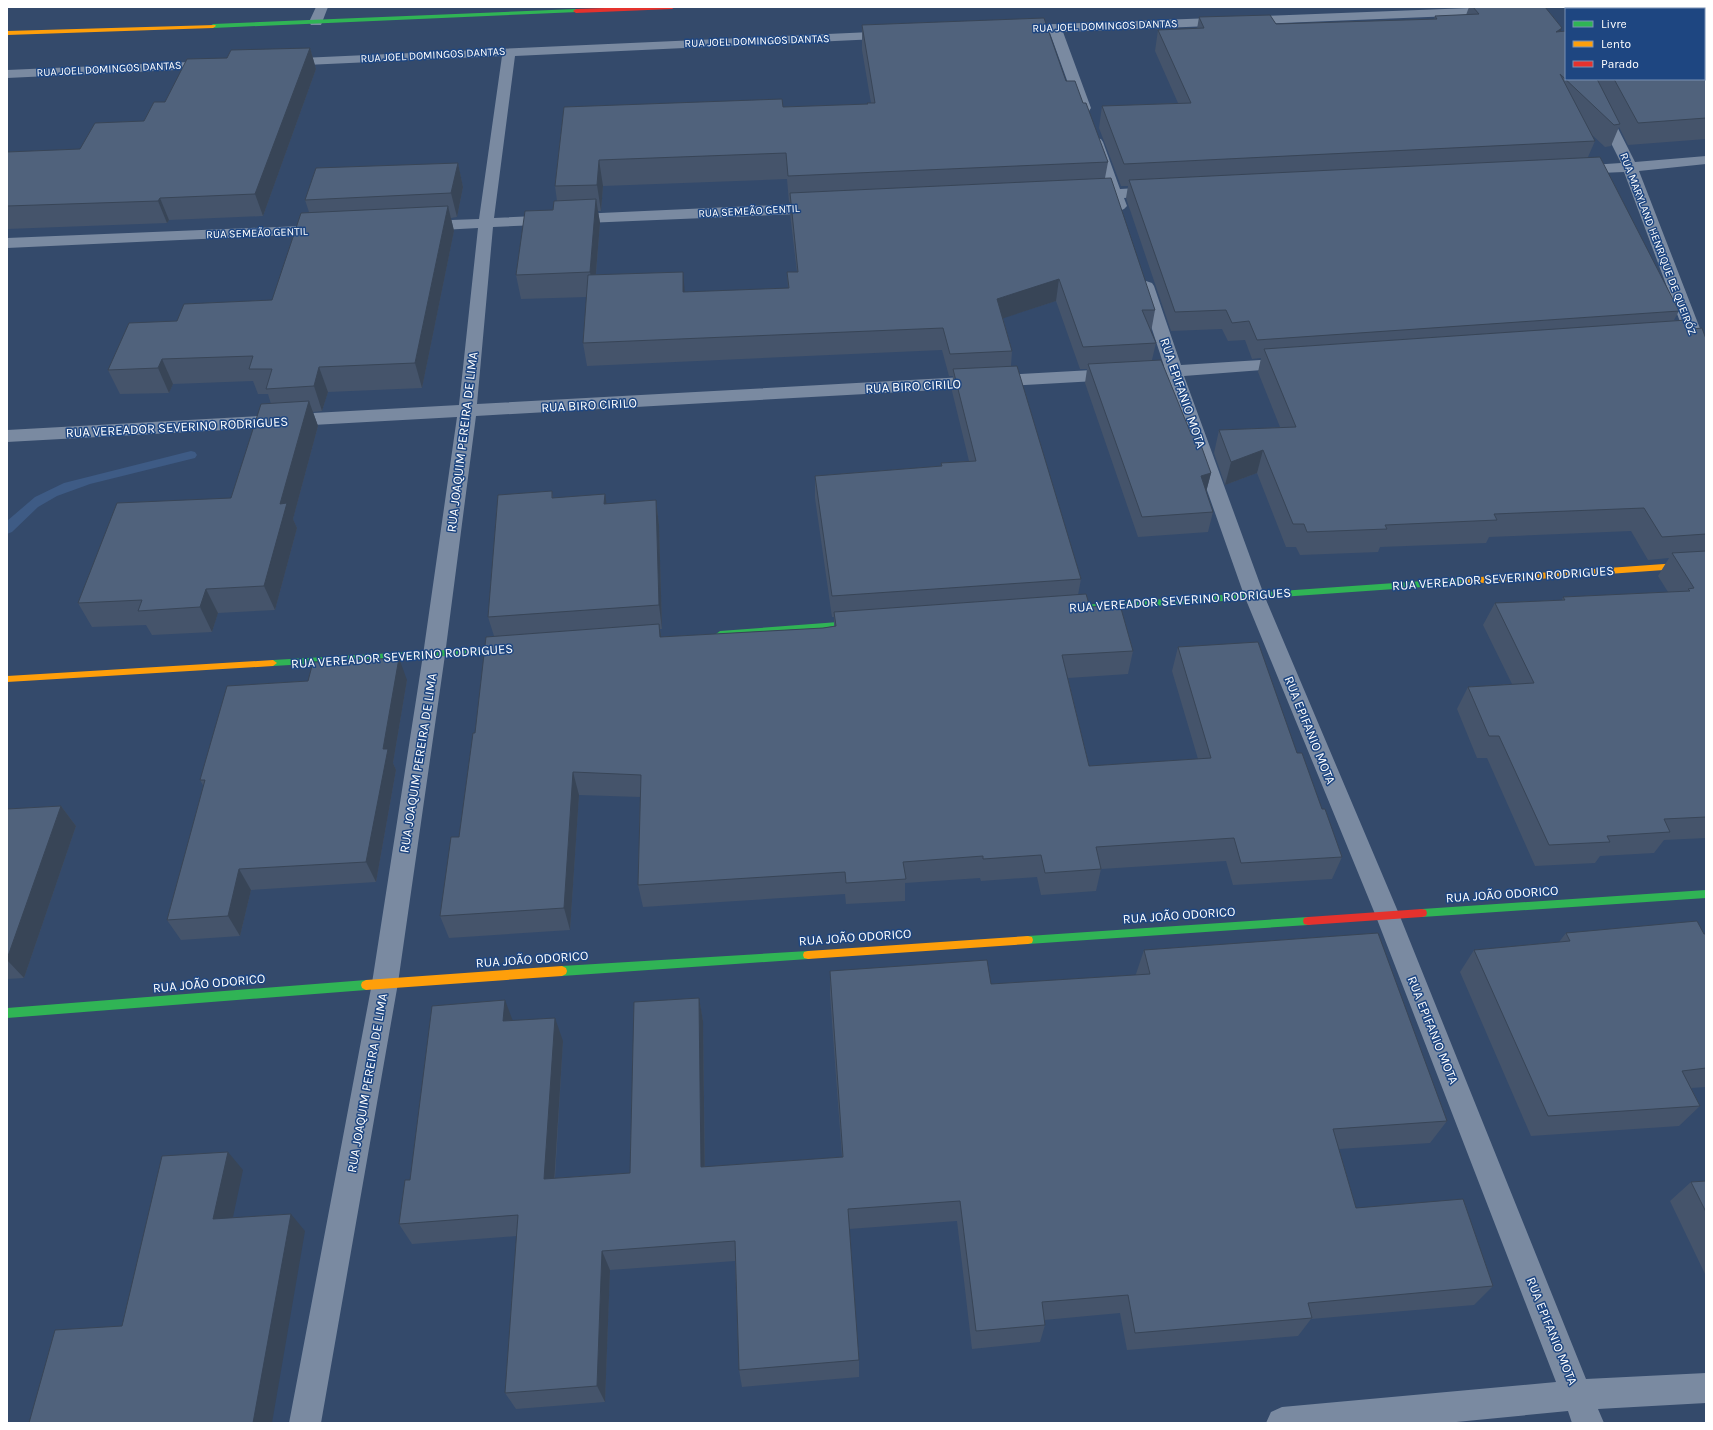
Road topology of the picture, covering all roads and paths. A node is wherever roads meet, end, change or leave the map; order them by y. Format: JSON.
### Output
{"nodes":[{"id":1,"x":322,"y":7,"type":"edge"},
{"id":2,"x":672,"y":7,"type":"edge"},
{"id":3,"x":1507,"y":10,"type":"edge"},
{"id":4,"x":316,"y":22,"type":"junction"},
{"id":5,"x":1055,"y":28,"type":"junction"},
{"id":6,"x":1008,"y":30,"type":"edge"},
{"id":7,"x":7,"y":33,"type":"edge"},
{"id":8,"x":905,"y":35,"type":"edge"},
{"id":9,"x":509,"y":52,"type":"junction"},
{"id":10,"x":270,"y":62,"type":"edge"},
{"id":11,"x":222,"y":64,"type":"edge"},
{"id":12,"x":7,"y":74,"type":"edge"},
{"id":13,"x":1586,"y":80,"type":"edge"},
{"id":14,"x":1706,"y":160,"type":"edge"},
{"id":15,"x":1630,"y":168,"type":"junction"},
{"id":16,"x":1559,"y":171,"type":"edge"},
{"id":17,"x":1170,"y":191,"type":"edge"},
{"id":18,"x":1115,"y":194,"type":"junction"},
{"id":19,"x":1075,"y":196,"type":"edge"},
{"id":20,"x":836,"y":207,"type":"edge"},
{"id":21,"x":1124,"y":223,"type":"edge"},
{"id":22,"x":486,"y":224,"type":"junction"},
{"id":23,"x":406,"y":227,"type":"edge"},
{"id":24,"x":342,"y":229,"type":"edge"},
{"id":25,"x":7,"y":243,"type":"edge"},
{"id":26,"x":1139,"y":268,"type":"edge"},
{"id":27,"x":1692,"y":335,"type":"edge"},
{"id":28,"x":1308,"y":362,"type":"edge"},
{"id":29,"x":1706,"y":368,"type":"edge"},
{"id":30,"x":1174,"y":371,"type":"junction"},
{"id":31,"x":467,"y":412,"type":"junction"},
{"id":32,"x":7,"y":436,"type":"edge"},
{"id":33,"x":1706,"y":564,"type":"edge"},
{"id":34,"x":1254,"y":595,"type":"junction"},
{"id":35,"x":1055,"y":609,"type":"edge"},
{"id":36,"x":872,"y":623,"type":"edge"},
{"id":37,"x":713,"y":634,"type":"edge"},
{"id":38,"x":522,"y":648,"type":"edge"},
{"id":39,"x":434,"y":655,"type":"junction"},
{"id":40,"x":7,"y":679,"type":"edge"},
{"id":41,"x":1706,"y":894,"type":"edge"},
{"id":42,"x":1387,"y":914,"type":"junction"},
{"id":43,"x":385,"y":982,"type":"junction"},
{"id":44,"x":7,"y":1012,"type":"edge"},
{"id":45,"x":1706,"y":1388,"type":"edge"},
{"id":46,"x":1578,"y":1395,"type":"junction"},
{"id":47,"x":306,"y":1423,"type":"edge"},
{"id":48,"x":1282,"y":1423,"type":"edge"},
{"id":49,"x":1588,"y":1423,"type":"edge"}],
"edges":[{"from":1,"to":4,"type":"street"},
{"from":2,"to":4,"type":"street"},
{"from":3,"to":5,"type":"street","name":"RUA JOEL DOMINGOS DANTAS"},
{"from":4,"to":7,"type":"street"},
{"from":5,"to":6,"type":"street","name":"RUA JOEL DOMINGOS DANTAS"},
{"from":5,"to":18,"type":"street"},
{"from":8,"to":9,"type":"street","name":"RUA JOEL DOMINGOS DANTAS"},
{"from":9,"to":10,"type":"street","name":"RUA JOEL DOMINGOS DANTAS"},
{"from":9,"to":22,"type":"street","name":"RUA JOAQUIM PEREIRA DE LIMA"},
{"from":11,"to":12,"type":"street","name":"RUA JOEL DOMINGOS DANTAS"},
{"from":13,"to":15,"type":"street","name":"RUA MARYLAND HENRIQUE DE QUEIRÓZ"},
{"from":14,"to":15,"type":"street"},
{"from":15,"to":16,"type":"street"},
{"from":15,"to":27,"type":"street","name":"RUA MARYLAND HENRIQUE DE QUEIRÓZ"},
{"from":17,"to":18,"type":"street"},
{"from":18,"to":19,"type":"street"},
{"from":18,"to":21,"type":"street"},
{"from":20,"to":22,"type":"street","name":"RUA SEMEÃO GENTIL"},
{"from":22,"to":23,"type":"street","name":"RUA SEMEÃO GENTIL"},
{"from":22,"to":31,"type":"street","name":"RUA JOAQUIM PEREIRA DE LIMA"},
{"from":24,"to":25,"type":"street","name":"RUA SEMEÃO GENTIL"},
{"from":26,"to":30,"type":"street","name":"RUA EPIFANIO MOTA"},
{"from":27,"to":29,"type":"street","name":"RUA MARYLAND HENRIQUE DE QUEIRÓZ"},
{"from":28,"to":30,"type":"street","name":"RUA BIRO CIRILO"},
{"from":30,"to":31,"type":"street","name":"RUA BIRO CIRILO"},
{"from":30,"to":34,"type":"street","name":"RUA EPIFANIO MOTA"},
{"from":31,"to":32,"type":"street","name":"RUA VEREADOR SEVERINO RODRIGUES"},
{"from":31,"to":39,"type":"street","name":"RUA JOAQUIM PEREIRA DE LIMA"},
{"from":33,"to":34,"type":"street","name":"RUA VEREADOR SEVERINO RODRIGUES"},
{"from":34,"to":35,"type":"street","name":"RUA VEREADOR SEVERINO RODRIGUES"},
{"from":34,"to":42,"type":"street","name":"RUA EPIFANIO MOTA"},
{"from":36,"to":37,"type":"street"},
{"from":38,"to":39,"type":"street","name":"RUA VEREADOR SEVERINO RODRIGUES"},
{"from":39,"to":40,"type":"street","name":"RUA VEREADOR SEVERINO RODRIGUES"},
{"from":39,"to":43,"type":"street","name":"RUA JOAQUIM PEREIRA DE LIMA"},
{"from":41,"to":42,"type":"street","name":"RUA JOÃO ODORICO"},
{"from":42,"to":43,"type":"street","name":"RUA JOÃO ODORICO"},
{"from":42,"to":46,"type":"street","name":"RUA EPIFANIO MOTA"},
{"from":43,"to":44,"type":"street","name":"RUA JOÃO ODORICO"},
{"from":43,"to":47,"type":"street","name":"RUA JOAQUIM PEREIRA DE LIMA"},
{"from":45,"to":46,"type":"street"},
{"from":46,"to":48,"type":"street"},
{"from":46,"to":49,"type":"street","name":"RUA EPIFANIO MOTA"}]}
